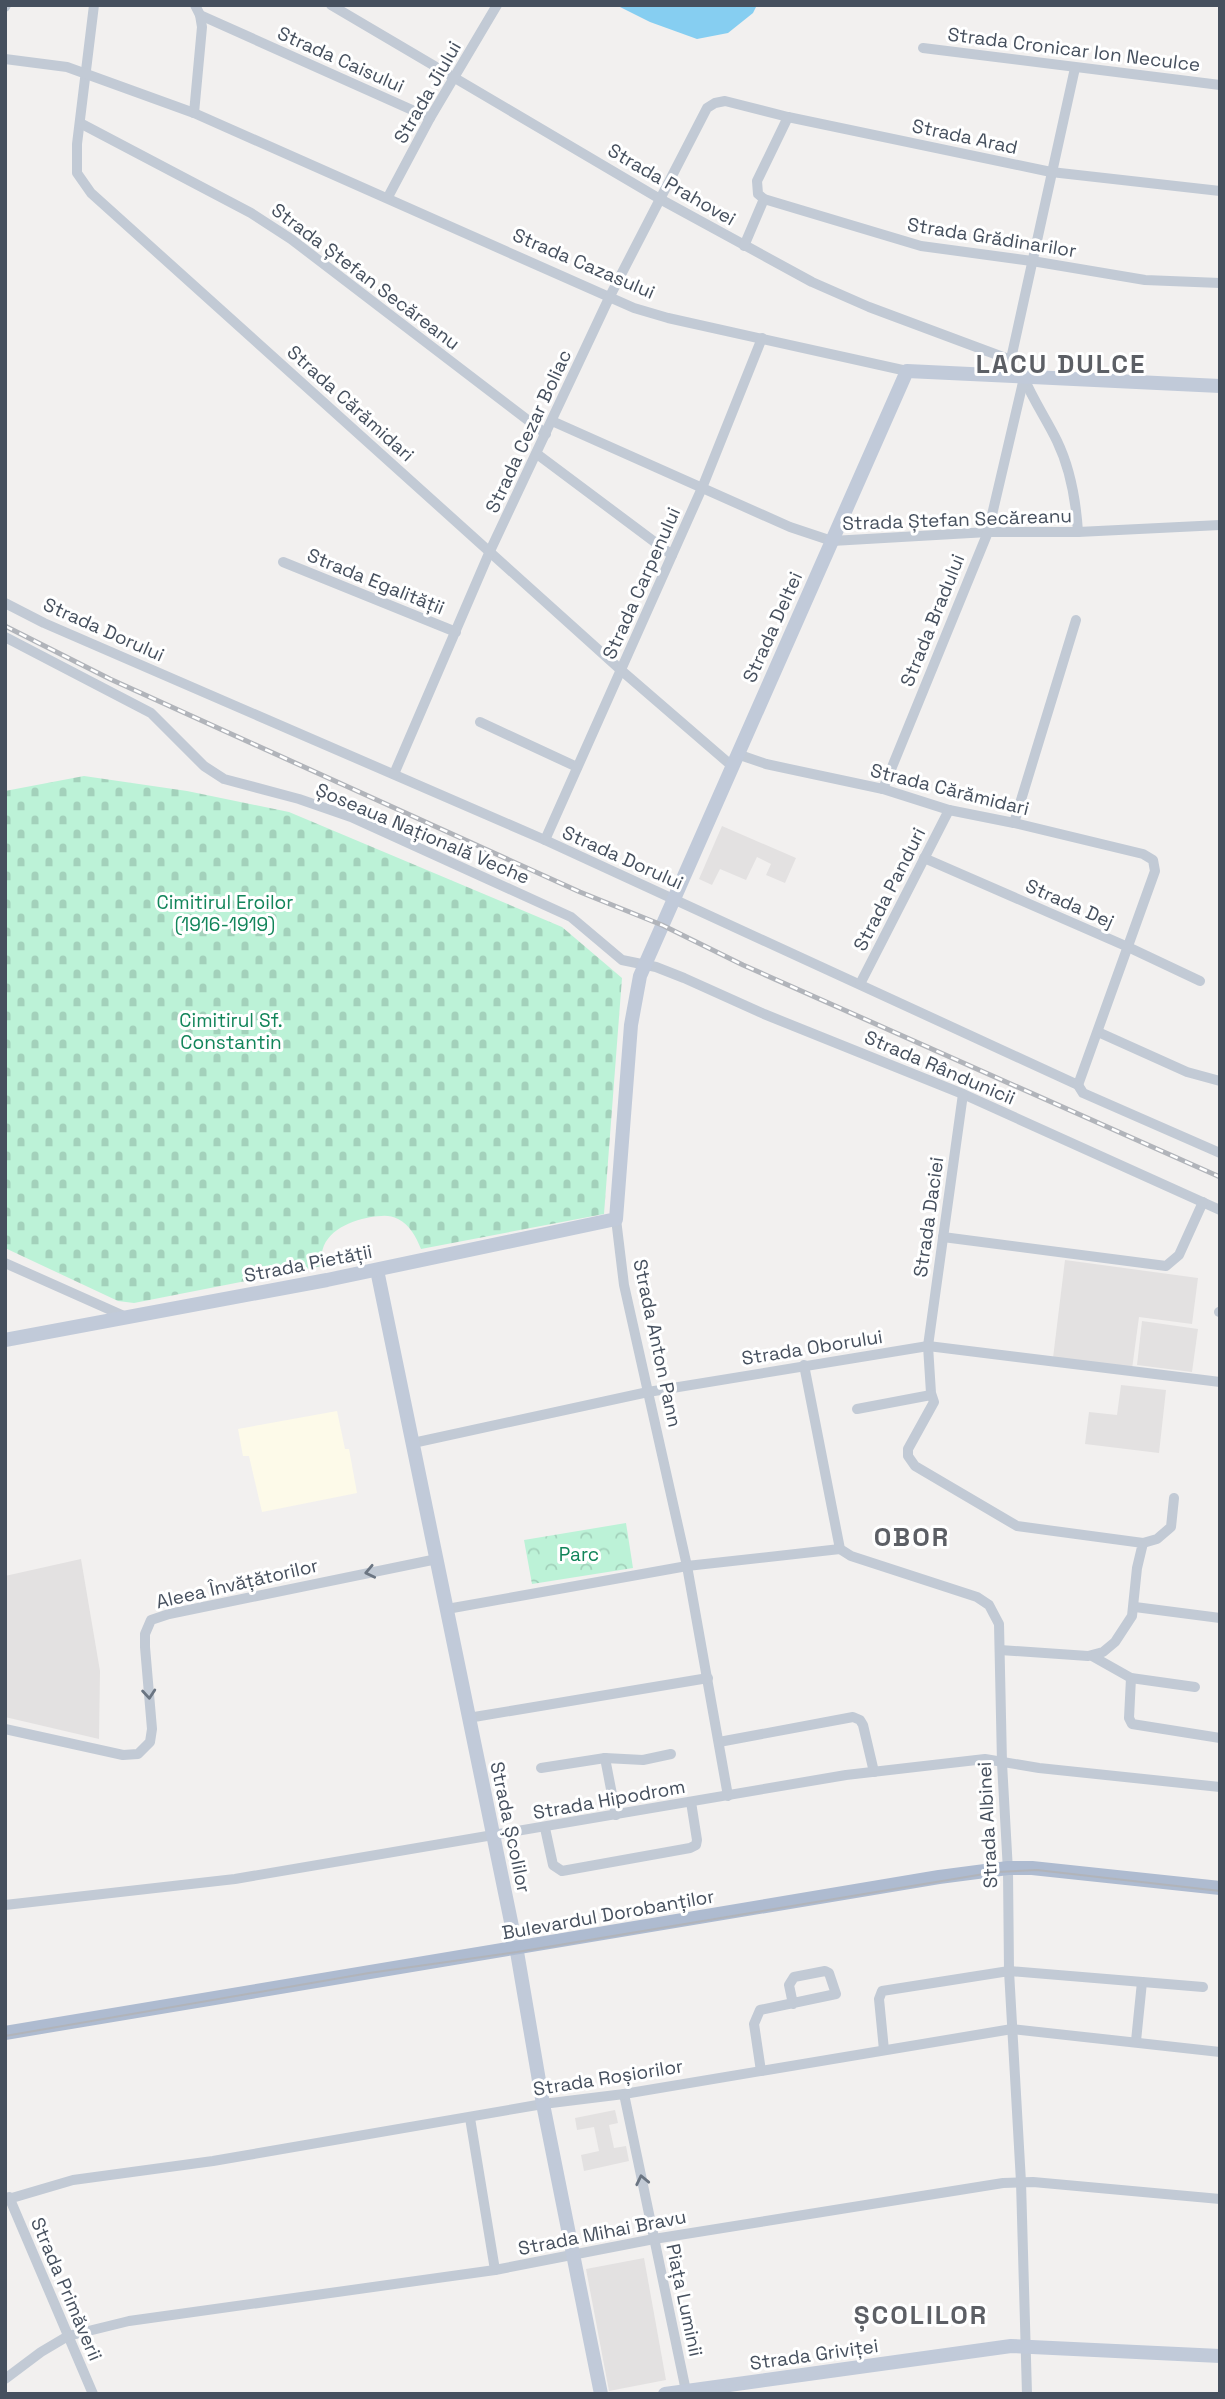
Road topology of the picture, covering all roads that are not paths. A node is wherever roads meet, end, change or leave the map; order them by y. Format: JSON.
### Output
{"nodes":[{"id":1,"x":94,"y":5,"type":"edge"},
{"id":2,"x":331,"y":5,"type":"edge"},
{"id":3,"x":497,"y":5,"type":"edge"},
{"id":4,"x":198,"y":10,"type":"edge"},
{"id":5,"x":923,"y":48,"type":"dead end"},
{"id":6,"x":5,"y":59,"type":"edge"},
{"id":7,"x":1075,"y":68,"type":"junction"},
{"id":8,"x":86,"y":73,"type":"junction"},
{"id":9,"x":455,"y":78,"type":"junction"},
{"id":10,"x":1220,"y":85,"type":"edge"},
{"id":11,"x":707,"y":108,"type":"joint"},
{"id":12,"x":194,"y":113,"type":"junction"},
{"id":13,"x":788,"y":117,"type":"junction"},
{"id":14,"x":430,"y":118,"type":"junction"},
{"id":15,"x":80,"y":123,"type":"junction"},
{"id":16,"x":1051,"y":172,"type":"junction"},
{"id":17,"x":1220,"y":191,"type":"edge"},
{"id":18,"x":388,"y":197,"type":"junction"},
{"id":19,"x":660,"y":199,"type":"junction"},
{"id":20,"x":764,"y":199,"type":"junction"},
{"id":21,"x":744,"y":246,"type":"junction"},
{"id":22,"x":1032,"y":261,"type":"junction"},
{"id":23,"x":1220,"y":283,"type":"edge"},
{"id":24,"x":609,"y":298,"type":"junction"},
{"id":25,"x":762,"y":338,"type":"junction"},
{"id":26,"x":1011,"y":360,"type":"junction"},
{"id":27,"x":907,"y":371,"type":"junction"},
{"id":28,"x":1007,"y":377,"type":"junction"},
{"id":29,"x":1024,"y":378,"type":"junction"},
{"id":30,"x":1220,"y":386,"type":"edge"},
{"id":31,"x":552,"y":421,"type":"junction"},
{"id":32,"x":546,"y":434,"type":"junction"},
{"id":33,"x":537,"y":454,"type":"junction"},
{"id":34,"x":702,"y":488,"type":"junction"},
{"id":35,"x":1220,"y":525,"type":"edge"},
{"id":36,"x":988,"y":531,"type":"junction"},
{"id":37,"x":1078,"y":532,"type":"junction"},
{"id":38,"x":832,"y":541,"type":"junction"},
{"id":39,"x":490,"y":551,"type":"junction"},
{"id":40,"x":672,"y":555,"type":"junction"},
{"id":41,"x":283,"y":562,"type":"dead end"},
{"id":42,"x":5,"y":603,"type":"edge"},
{"id":43,"x":1076,"y":620,"type":"dead end"},
{"id":44,"x":456,"y":632,"type":"junction"},
{"id":45,"x":5,"y":637,"type":"edge"},
{"id":46,"x":622,"y":671,"type":"junction"},
{"id":47,"x":480,"y":722,"type":"dead end"},
{"id":48,"x":735,"y":760,"type":"junction"},
{"id":49,"x":577,"y":766,"type":"junction"},
{"id":50,"x":394,"y":774,"type":"junction"},
{"id":51,"x":883,"y":789,"type":"junction"},
{"id":52,"x":948,"y":810,"type":"junction"},
{"id":53,"x":1014,"y":822,"type":"junction"},
{"id":54,"x":545,"y":840,"type":"junction"},
{"id":55,"x":924,"y":858,"type":"junction"},
{"id":56,"x":674,"y":899,"type":"junction"},
{"id":57,"x":1128,"y":947,"type":"junction"},
{"id":58,"x":645,"y":963,"type":"junction"},
{"id":59,"x":1200,"y":981,"type":"dead end"},
{"id":60,"x":860,"y":984,"type":"junction"},
{"id":61,"x":1098,"y":1032,"type":"junction"},
{"id":62,"x":1220,"y":1081,"type":"edge"},
{"id":63,"x":1078,"y":1085,"type":"junction"},
{"id":64,"x":963,"y":1094,"type":"junction"},
{"id":65,"x":1220,"y":1153,"type":"edge"},
{"id":66,"x":1203,"y":1202,"type":"junction"},
{"id":67,"x":1220,"y":1210,"type":"edge"},
{"id":68,"x":616,"y":1219,"type":"junction"},
{"id":69,"x":943,"y":1237,"type":"junction"},
{"id":70,"x":5,"y":1263,"type":"edge"},
{"id":71,"x":377,"y":1270,"type":"junction"},
{"id":72,"x":124,"y":1316,"type":"junction"},
{"id":73,"x":5,"y":1340,"type":"edge"},
{"id":74,"x":928,"y":1346,"type":"junction"},
{"id":75,"x":804,"y":1365,"type":"junction"},
{"id":76,"x":1220,"y":1382,"type":"edge"},
{"id":77,"x":648,"y":1392,"type":"junction"},
{"id":78,"x":932,"y":1395,"type":"junction"},
{"id":79,"x":857,"y":1409,"type":"dead end"},
{"id":80,"x":414,"y":1443,"type":"junction"},
{"id":81,"x":1174,"y":1498,"type":"dead end"},
{"id":82,"x":1143,"y":1543,"type":"junction"},
{"id":83,"x":840,"y":1549,"type":"junction"},
{"id":84,"x":437,"y":1559,"type":"junction"},
{"id":85,"x":687,"y":1566,"type":"junction"},
{"id":86,"x":1135,"y":1607,"type":"junction"},
{"id":87,"x":447,"y":1609,"type":"junction"},
{"id":88,"x":1220,"y":1618,"type":"edge"},
{"id":89,"x":1000,"y":1650,"type":"junction"},
{"id":90,"x":1092,"y":1656,"type":"junction"},
{"id":91,"x":708,"y":1678,"type":"junction"},
{"id":92,"x":1131,"y":1678,"type":"junction"},
{"id":93,"x":1195,"y":1687,"type":"dead end"},
{"id":94,"x":468,"y":1718,"type":"junction"},
{"id":95,"x":5,"y":1729,"type":"edge"},
{"id":96,"x":1220,"y":1738,"type":"edge"},
{"id":97,"x":719,"y":1742,"type":"junction"},
{"id":98,"x":671,"y":1754,"type":"dead end"},
{"id":99,"x":605,"y":1758,"type":"junction"},
{"id":100,"x":1002,"y":1763,"type":"junction"},
{"id":101,"x":541,"y":1768,"type":"dead end"},
{"id":102,"x":874,"y":1772,"type":"junction"},
{"id":103,"x":1220,"y":1787,"type":"edge"},
{"id":104,"x":728,"y":1796,"type":"junction"},
{"id":105,"x":691,"y":1802,"type":"junction"},
{"id":106,"x":616,"y":1815,"type":"junction"},
{"id":107,"x":545,"y":1828,"type":"junction"},
{"id":108,"x":493,"y":1837,"type":"junction"},
{"id":109,"x":1008,"y":1868,"type":"junction"},
{"id":110,"x":1220,"y":1888,"type":"edge"},
{"id":111,"x":5,"y":1905,"type":"edge"},
{"id":112,"x":517,"y":1949,"type":"junction"},
{"id":113,"x":1009,"y":1971,"type":"junction"},
{"id":114,"x":1142,"y":1982,"type":"junction"},
{"id":115,"x":1203,"y":1987,"type":"dead end"},
{"id":116,"x":793,"y":2004,"type":"junction"},
{"id":117,"x":1012,"y":2029,"type":"junction"},
{"id":118,"x":5,"y":2034,"type":"edge"},
{"id":119,"x":1136,"y":2041,"type":"junction"},
{"id":120,"x":884,"y":2050,"type":"junction"},
{"id":121,"x":1220,"y":2052,"type":"edge"},
{"id":122,"x":761,"y":2071,"type":"junction"},
{"id":123,"x":624,"y":2094,"type":"junction"},
{"id":124,"x":542,"y":2104,"type":"junction"},
{"id":125,"x":470,"y":2118,"type":"junction"},
{"id":126,"x":1021,"y":2182,"type":"junction"},
{"id":127,"x":7,"y":2199,"type":"edge"},
{"id":128,"x":1220,"y":2199,"type":"edge"},
{"id":129,"x":654,"y":2239,"type":"junction"},
{"id":130,"x":572,"y":2255,"type":"junction"},
{"id":131,"x":495,"y":2270,"type":"junction"},
{"id":132,"x":68,"y":2336,"type":"junction"},
{"id":133,"x":1025,"y":2346,"type":"junction"},
{"id":134,"x":1220,"y":2356,"type":"edge"},
{"id":135,"x":5,"y":2379,"type":"edge"},
{"id":136,"x":685,"y":2391,"type":"junction"},
{"id":137,"x":93,"y":2394,"type":"edge"},
{"id":138,"x":601,"y":2394,"type":"edge"},
{"id":139,"x":666,"y":2394,"type":"edge"},
{"id":140,"x":1027,"y":2394,"type":"edge"}],
"edges":[{"from":1,"to":8,"type":"street","name":"Strada Cărămidari"},
{"from":2,"to":9,"type":"street","name":"Strada Prahovei"},
{"from":3,"to":9,"type":"street","name":"Strada Jiului"},
{"from":4,"to":12,"type":"street"},
{"from":4,"to":14,"type":"street","name":"Strada Caisului"},
{"from":5,"to":7,"type":"street","name":"Strada Cronicar Ion Neculce"},
{"from":6,"to":8,"type":"street","name":"Strada Cazasului"},
{"from":7,"to":10,"type":"street","name":"Strada Cronicar Ion Neculce"},
{"from":7,"to":16,"type":"street"},
{"from":8,"to":12,"type":"street","name":"Strada Cazasului"},
{"from":8,"to":15,"type":"street","name":"Strada Cărămidari"},
{"from":9,"to":14,"type":"street","name":"Strada Jiului"},
{"from":9,"to":19,"type":"street","name":"Strada Prahovei"},
{"from":11,"to":13,"type":"street","name":"Strada Arad"},
{"from":11,"to":19,"type":"street","name":"Strada Cezar Boliac"},
{"from":12,"to":18,"type":"street","name":"Strada Cazasului"},
{"from":13,"to":16,"type":"street","name":"Strada Arad"},
{"from":13,"to":20,"type":"street"},
{"from":14,"to":18,"type":"street","name":"Strada Jiului"},
{"from":15,"to":32,"type":"street","name":"Strada Ștefan Secăreanu"},
{"from":15,"to":39,"type":"street","name":"Strada Cărămidari"},
{"from":16,"to":17,"type":"street","name":"Strada Arad"},
{"from":16,"to":22,"type":"street"},
{"from":18,"to":24,"type":"street","name":"Strada Cazasului"},
{"from":19,"to":21,"type":"street","name":"Strada Prahovei"},
{"from":19,"to":24,"type":"street","name":"Strada Cezar Boliac"},
{"from":20,"to":21,"type":"street"},
{"from":20,"to":22,"type":"street","name":"Strada Grădinarilor"},
{"from":21,"to":26,"type":"street","name":"Strada Prahovei"},
{"from":22,"to":23,"type":"street","name":"Strada Grădinarilor"},
{"from":22,"to":26,"type":"street"},
{"from":24,"to":25,"type":"street","name":"Strada Cazasului"},
{"from":24,"to":31,"type":"street","name":"Strada Cezar Boliac"},
{"from":25,"to":27,"type":"street","name":"Strada Cazasului"},
{"from":25,"to":34,"type":"street","name":"Strada Carpenului"},
{"from":26,"to":28,"type":"street"},
{"from":27,"to":28,"type":"street","name":"Strada Cazasului"},
{"from":27,"to":38,"type":"street","name":"Strada Deltei"},
{"from":28,"to":29,"type":"street","name":"Strada Cazasului"},
{"from":29,"to":30,"type":"street","name":"Strada Cazasului"},
{"from":29,"to":36,"type":"street","name":"Strada Bradului"},
{"from":29,"to":37,"type":"street"},
{"from":31,"to":32,"type":"street","name":"Strada Cezar Boliac"},
{"from":31,"to":34,"type":"street","name":"Strada Ștefan Secăreanu"},
{"from":32,"to":33,"type":"street","name":"Strada Cezar Boliac"},
{"from":33,"to":39,"type":"street","name":"Strada Cezar Boliac"},
{"from":33,"to":40,"type":"street"},
{"from":34,"to":38,"type":"street","name":"Strada Ștefan Secăreanu"},
{"from":34,"to":40,"type":"street","name":"Strada Carpenului"},
{"from":35,"to":37,"type":"street","name":"Strada Ștefan Secăreanu"},
{"from":36,"to":37,"type":"street","name":"Strada Ștefan Secăreanu"},
{"from":36,"to":38,"type":"street","name":"Strada Ștefan Secăreanu"},
{"from":36,"to":51,"type":"street","name":"Strada Bradului"},
{"from":38,"to":48,"type":"street","name":"Strada Deltei"},
{"from":39,"to":44,"type":"street","name":"Strada Cezar Boliac"},
{"from":39,"to":46,"type":"street","name":"Strada Cărămidari"},
{"from":40,"to":46,"type":"street","name":"Strada Carpenului"},
{"from":41,"to":44,"type":"street","name":"Strada Egalității"},
{"from":42,"to":50,"type":"street","name":"Strada Dorului"},
{"from":43,"to":53,"type":"street"},
{"from":44,"to":50,"type":"street","name":"Strada Cezar Boliac"},
{"from":45,"to":58,"type":"street","name":"Șoseaua Națională Veche"},
{"from":46,"to":48,"type":"street","name":"Strada Cărămidari"},
{"from":46,"to":49,"type":"street","name":"Strada Carpenului"},
{"from":47,"to":49,"type":"street"},
{"from":48,"to":51,"type":"street","name":"Strada Cărămidari"},
{"from":48,"to":56,"type":"street","name":"Strada Deltei"},
{"from":49,"to":54,"type":"street","name":"Strada Carpenului"},
{"from":50,"to":54,"type":"street","name":"Strada Dorului"},
{"from":51,"to":52,"type":"street","name":"Strada Cărămidari"},
{"from":52,"to":53,"type":"street","name":"Strada Cărămidari"},
{"from":52,"to":55,"type":"street","name":"Strada Panduri"},
{"from":53,"to":57,"type":"street","name":"Strada Cărămidari"},
{"from":54,"to":56,"type":"street","name":"Strada Dorului"},
{"from":55,"to":57,"type":"street","name":"Strada Dej"},
{"from":55,"to":60,"type":"street","name":"Strada Panduri"},
{"from":56,"to":58,"type":"street","name":"Strada Anton Pann"},
{"from":56,"to":60,"type":"street","name":"Strada Dorului"},
{"from":57,"to":59,"type":"street","name":"Strada Dej"},
{"from":57,"to":61,"type":"street"},
{"from":58,"to":64,"type":"street","name":"Strada Rândunicii"},
{"from":58,"to":68,"type":"street","name":"Strada Anton Pann"},
{"from":60,"to":63,"type":"street","name":"Strada Dorului"},
{"from":61,"to":62,"type":"street"},
{"from":61,"to":63,"type":"street"},
{"from":63,"to":65,"type":"street","name":"Strada Dorului"},
{"from":64,"to":66,"type":"street","name":"Strada Rândunicii"},
{"from":64,"to":69,"type":"street","name":"Strada Daciei"},
{"from":66,"to":67,"type":"street","name":"Strada Rândunicii"},
{"from":66,"to":69,"type":"street"},
{"from":68,"to":71,"type":"street","name":"Strada Pietății"},
{"from":68,"to":77,"type":"street","name":"Strada Anton Pann"},
{"from":69,"to":74,"type":"street","name":"Strada Daciei"},
{"from":70,"to":72,"type":"street"},
{"from":71,"to":72,"type":"street","name":"Strada Pietății"},
{"from":71,"to":80,"type":"street","name":"Strada Școlilor"},
{"from":72,"to":73,"type":"street","name":"Strada Pietății"},
{"from":74,"to":75,"type":"street","name":"Strada Oborului"},
{"from":74,"to":76,"type":"street","name":"Strada Oborului"},
{"from":74,"to":78,"type":"street","name":"Strada Daciei"},
{"from":75,"to":77,"type":"street","name":"Strada Oborului"},
{"from":75,"to":83,"type":"street"},
{"from":77,"to":80,"type":"street","name":"Strada Oborului"},
{"from":77,"to":85,"type":"street","name":"Strada Anton Pann"},
{"from":78,"to":79,"type":"street"},
{"from":78,"to":82,"type":"street"},
{"from":80,"to":84,"type":"street","name":"Strada Școlilor"},
{"from":81,"to":82,"type":"street"},
{"from":82,"to":86,"type":"street"},
{"from":83,"to":85,"type":"street"},
{"from":83,"to":89,"type":"street","name":"Strada Albinei"},
{"from":84,"to":87,"type":"street","name":"Strada Școlilor"},
{"from":84,"to":95,"type":"street","name":"Aleea Învățătorilor","one_way":true},
{"from":85,"to":87,"type":"street"},
{"from":85,"to":91,"type":"street","name":"Strada Anton Pann"},
{"from":86,"to":88,"type":"street"},
{"from":86,"to":90,"type":"street"},
{"from":87,"to":94,"type":"street","name":"Strada Școlilor"},
{"from":89,"to":90,"type":"street"},
{"from":89,"to":100,"type":"street","name":"Strada Albinei"},
{"from":90,"to":92,"type":"street"},
{"from":91,"to":94,"type":"street"},
{"from":91,"to":97,"type":"street","name":"Strada Anton Pann"},
{"from":92,"to":93,"type":"street"},
{"from":92,"to":96,"type":"street"},
{"from":94,"to":108,"type":"street","name":"Strada Școlilor"},
{"from":97,"to":102,"type":"street"},
{"from":97,"to":104,"type":"street","name":"Strada Anton Pann"},
{"from":98,"to":99,"type":"street"},
{"from":99,"to":101,"type":"street"},
{"from":99,"to":106,"type":"street"},
{"from":100,"to":102,"type":"street","name":"Strada Hipodrom"},
{"from":100,"to":103,"type":"street","name":"Strada Hipodrom"},
{"from":100,"to":109,"type":"street","name":"Strada Albinei"},
{"from":102,"to":104,"type":"street","name":"Strada Hipodrom"},
{"from":104,"to":105,"type":"street","name":"Strada Hipodrom"},
{"from":105,"to":106,"type":"street","name":"Strada Hipodrom"},
{"from":105,"to":107,"type":"street"},
{"from":106,"to":107,"type":"street","name":"Strada Hipodrom"},
{"from":107,"to":108,"type":"street","name":"Strada Hipodrom"},
{"from":108,"to":111,"type":"street","name":"Strada Hipodrom"},
{"from":108,"to":112,"type":"street","name":"Strada Școlilor"},
{"from":109,"to":110,"type":"main road","name":"Bulevardul Dorobanților"},
{"from":109,"to":112,"type":"main road","name":"Bulevardul Dorobanților"},
{"from":109,"to":113,"type":"street","name":"Strada Albinei"},
{"from":112,"to":118,"type":"main road","name":"Bulevardul Dorobanților"},
{"from":112,"to":124,"type":"street","name":"Strada Școlilor"},
{"from":113,"to":114,"type":"street"},
{"from":113,"to":117,"type":"street","name":"Strada Albinei"},
{"from":113,"to":120,"type":"street"},
{"from":114,"to":115,"type":"street"},
{"from":114,"to":119,"type":"street"},
{"from":116,"to":116,"type":"street"},
{"from":116,"to":122,"type":"street"},
{"from":117,"to":119,"type":"street","name":"Strada Roșiorilor"},
{"from":117,"to":120,"type":"street","name":"Strada Roșiorilor"},
{"from":117,"to":126,"type":"street","name":"Strada Albinei"},
{"from":119,"to":121,"type":"street","name":"Strada Roșiorilor"},
{"from":120,"to":122,"type":"street","name":"Strada Roșiorilor"},
{"from":122,"to":123,"type":"street","name":"Strada Roșiorilor"},
{"from":123,"to":124,"type":"street","name":"Strada Roșiorilor"},
{"from":129,"to":123,"type":"street","name":"Piața Luminii","one_way":true},
{"from":124,"to":125,"type":"street","name":"Strada Roșiorilor"},
{"from":124,"to":130,"type":"street","name":"Strada Școlilor"},
{"from":125,"to":127,"type":"street","name":"Strada Roșiorilor"},
{"from":125,"to":131,"type":"street"},
{"from":126,"to":128,"type":"street","name":"Strada Mihai Bravu"},
{"from":126,"to":129,"type":"street","name":"Strada Mihai Bravu"},
{"from":126,"to":133,"type":"street","name":"Strada Albinei"},
{"from":127,"to":132,"type":"street","name":"Strada Primăverii"},
{"from":129,"to":130,"type":"street","name":"Strada Mihai Bravu"},
{"from":129,"to":136,"type":"street","name":"Piața Luminii"},
{"from":130,"to":131,"type":"street","name":"Strada Mihai Bravu"},
{"from":130,"to":138,"type":"street","name":"Strada Școlilor"},
{"from":131,"to":132,"type":"street","name":"Strada Mihai Bravu"},
{"from":132,"to":135,"type":"street","name":"Strada Mihai Bravu"},
{"from":132,"to":137,"type":"street","name":"Strada Primăverii"},
{"from":133,"to":134,"type":"street","name":"Strada Griviței"},
{"from":133,"to":136,"type":"street","name":"Strada Griviței"},
{"from":133,"to":140,"type":"street","name":"Strada Albinei"},
{"from":136,"to":139,"type":"street","name":"Strada Griviței"}]}
